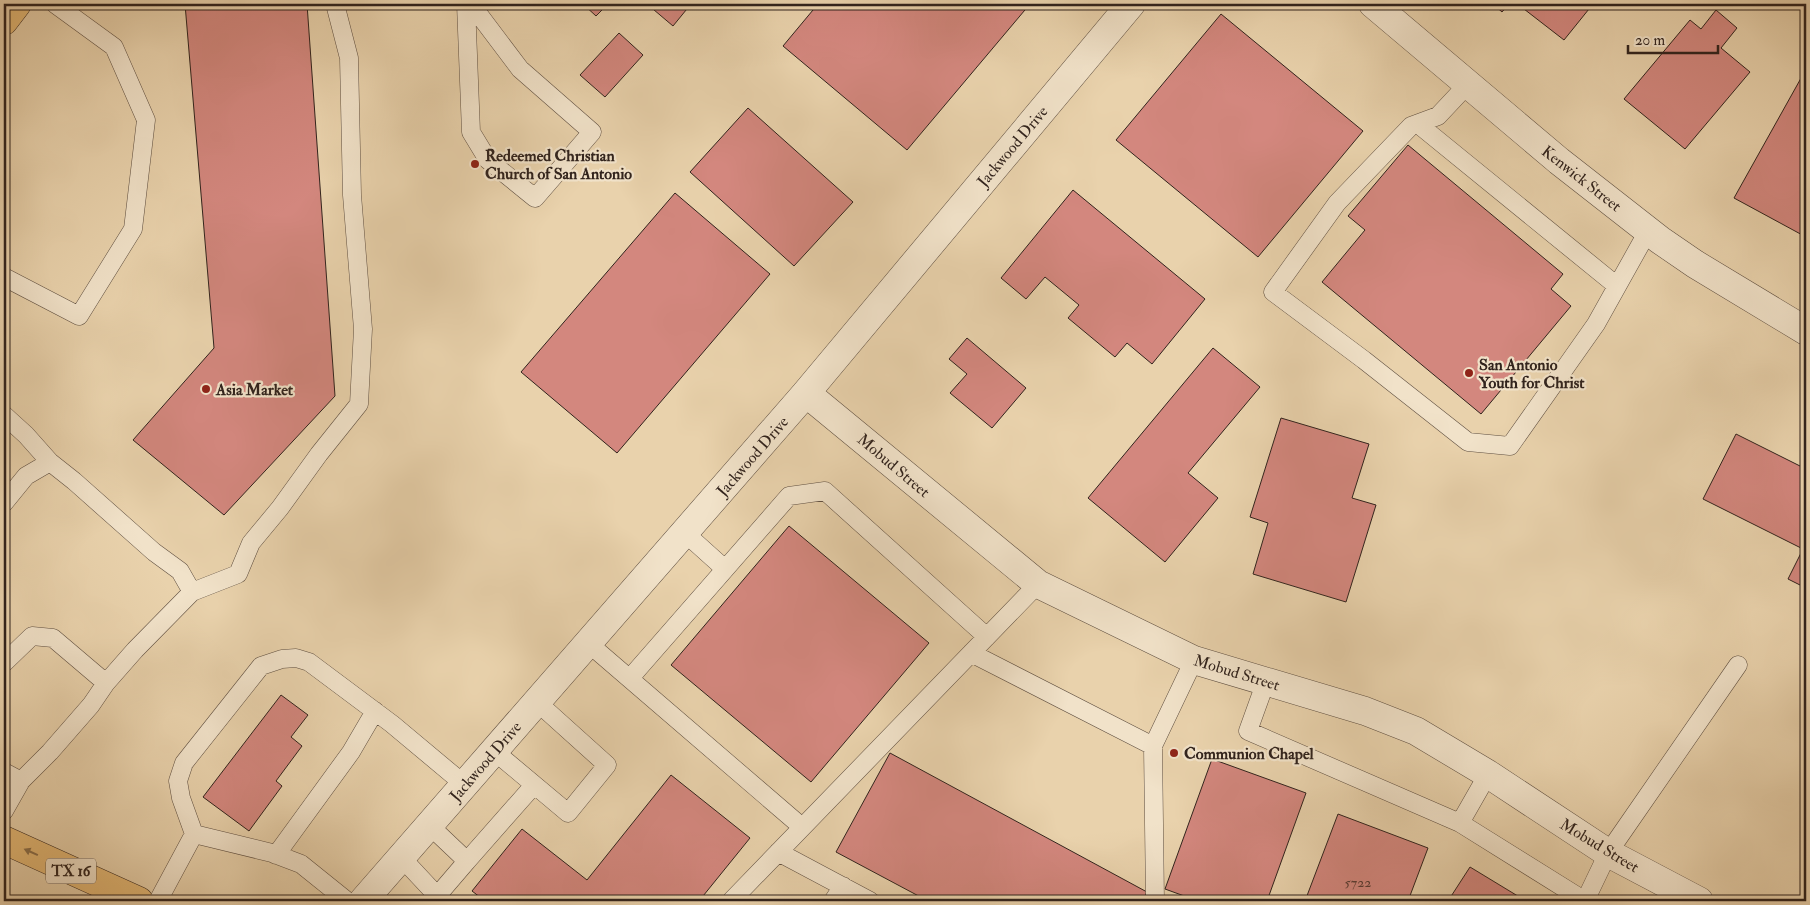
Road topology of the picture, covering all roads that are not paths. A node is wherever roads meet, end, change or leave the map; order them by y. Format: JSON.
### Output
{"nodes":[{"id":1,"x":16,"y":4,"type":"edge"},
{"id":2,"x":55,"y":4,"type":"edge"},
{"id":3,"x":335,"y":4,"type":"edge"},
{"id":4,"x":466,"y":4,"type":"edge"},
{"id":5,"x":471,"y":4,"type":"edge"},
{"id":6,"x":1131,"y":4,"type":"edge"},
{"id":7,"x":1373,"y":4,"type":"edge"},
{"id":8,"x":4,"y":21,"type":"edge"},
{"id":9,"x":1468,"y":84,"type":"junction"},
{"id":10,"x":1418,"y":124,"type":"junction"},
{"id":11,"x":1648,"y":231,"type":"junction"},
{"id":12,"x":4,"y":277,"type":"edge"},
{"id":13,"x":1617,"y":286,"type":"junction"},
{"id":14,"x":1806,"y":331,"type":"edge"},
{"id":15,"x":806,"y":393,"type":"junction"},
{"id":16,"x":4,"y":416,"type":"edge"},
{"id":17,"x":50,"y":462,"type":"junction"},
{"id":18,"x":4,"y":503,"type":"edge"},
{"id":19,"x":686,"y":533,"type":"junction"},
{"id":20,"x":725,"y":569,"type":"junction"},
{"id":21,"x":1038,"y":584,"type":"junction"},
{"id":22,"x":192,"y":592,"type":"junction"},
{"id":23,"x":986,"y":637,"type":"junction"},
{"id":24,"x":588,"y":643,"type":"junction"},
{"id":25,"x":971,"y":653,"type":"junction"},
{"id":26,"x":5,"y":659,"type":"edge"},
{"id":27,"x":1194,"y":660,"type":"junction"},
{"id":28,"x":1738,"y":665,"type":"dead end"},
{"id":29,"x":630,"y":678,"type":"junction"},
{"id":30,"x":1266,"y":681,"type":"junction"},
{"id":31,"x":106,"y":683,"type":"junction"},
{"id":32,"x":537,"y":702,"type":"junction"},
{"id":33,"x":375,"y":711,"type":"junction"},
{"id":34,"x":1153,"y":746,"type":"junction"},
{"id":35,"x":494,"y":751,"type":"junction"},
{"id":36,"x":4,"y":772,"type":"edge"},
{"id":37,"x":1488,"y":774,"type":"junction"},
{"id":38,"x":21,"y":781,"type":"junction"},
{"id":39,"x":465,"y":785,"type":"junction"},
{"id":40,"x":534,"y":785,"type":"junction"},
{"id":41,"x":4,"y":811,"type":"edge"},
{"id":42,"x":1460,"y":823,"type":"junction"},
{"id":43,"x":430,"y":825,"type":"junction"},
{"id":44,"x":802,"y":827,"type":"junction"},
{"id":45,"x":194,"y":834,"type":"junction"},
{"id":46,"x":4,"y":840,"type":"edge"},
{"id":47,"x":778,"y":852,"type":"junction"},
{"id":48,"x":1608,"y":853,"type":"junction"},
{"id":49,"x":276,"y":855,"type":"junction"},
{"id":50,"x":402,"y":857,"type":"junction"},
{"id":51,"x":467,"y":861,"type":"junction"},
{"id":52,"x":838,"y":894,"type":"edge"},
{"id":53,"x":440,"y":899,"type":"edge"},
{"id":54,"x":139,"y":901,"type":"edge"},
{"id":55,"x":158,"y":901,"type":"edge"},
{"id":56,"x":347,"y":901,"type":"edge"},
{"id":57,"x":364,"y":901,"type":"edge"},
{"id":58,"x":731,"y":901,"type":"edge"},
{"id":59,"x":870,"y":901,"type":"edge"},
{"id":60,"x":1155,"y":901,"type":"edge"},
{"id":61,"x":1585,"y":901,"type":"edge"},
{"id":62,"x":1699,"y":901,"type":"edge"}],
"edges":[{"from":1,"to":8,"type":"main road"},
{"from":2,"to":12,"type":"lane"},
{"from":3,"to":22,"type":"lane"},
{"from":4,"to":5,"type":"lane"},
{"from":6,"to":15,"type":"street","name":"Jackwood Drive"},
{"from":7,"to":9,"type":"street","name":"Kenwick Street"},
{"from":9,"to":10,"type":"lane"},
{"from":9,"to":11,"type":"street","name":"Kenwick Street"},
{"from":10,"to":13,"type":"lane"},
{"from":10,"to":13,"type":"lane"},
{"from":11,"to":13,"type":"lane"},
{"from":11,"to":14,"type":"street","name":"Kenwick Street"},
{"from":15,"to":19,"type":"street","name":"Jackwood Drive"},
{"from":15,"to":21,"type":"street","name":"Mobud Street"},
{"from":16,"to":17,"type":"lane"},
{"from":17,"to":18,"type":"lane"},
{"from":17,"to":22,"type":"lane"},
{"from":19,"to":20,"type":"lane"},
{"from":19,"to":24,"type":"street","name":"Jackwood Drive"},
{"from":20,"to":23,"type":"lane"},
{"from":20,"to":29,"type":"lane"},
{"from":21,"to":23,"type":"lane"},
{"from":21,"to":27,"type":"street","name":"Mobud Street"},
{"from":22,"to":31,"type":"lane"},
{"from":23,"to":25,"type":"lane"},
{"from":24,"to":29,"type":"lane"},
{"from":24,"to":32,"type":"street","name":"Jackwood Drive"},
{"from":25,"to":34,"type":"lane"},
{"from":25,"to":44,"type":"lane"},
{"from":26,"to":31,"type":"lane"},
{"from":27,"to":30,"type":"street","name":"Mobud Street"},
{"from":27,"to":34,"type":"lane"},
{"from":28,"to":48,"type":"lane"},
{"from":29,"to":44,"type":"lane"},
{"from":30,"to":37,"type":"street","name":"Mobud Street"},
{"from":30,"to":42,"type":"lane"},
{"from":31,"to":38,"type":"lane"},
{"from":32,"to":35,"type":"street","name":"Jackwood Drive"},
{"from":32,"to":40,"type":"lane"},
{"from":33,"to":39,"type":"lane"},
{"from":33,"to":45,"type":"lane"},
{"from":33,"to":49,"type":"lane"},
{"from":34,"to":60,"type":"lane"},
{"from":35,"to":39,"type":"street","name":"Jackwood Drive"},
{"from":35,"to":40,"type":"lane"},
{"from":36,"to":38,"type":"lane"},
{"from":37,"to":42,"type":"lane"},
{"from":37,"to":48,"type":"street","name":"Mobud Street"},
{"from":38,"to":41,"type":"lane"},
{"from":39,"to":43,"type":"street","name":"Jackwood Drive"},
{"from":40,"to":51,"type":"lane"},
{"from":42,"to":61,"type":"lane"},
{"from":43,"to":50,"type":"street","name":"Jackwood Drive"},
{"from":43,"to":51,"type":"lane"},
{"from":44,"to":47,"type":"lane"},
{"from":45,"to":49,"type":"lane"},
{"from":45,"to":55,"type":"lane"},
{"from":54,"to":46,"type":"main road","number":"TX 16","one_way":true},
{"from":47,"to":52,"type":"lane"},
{"from":47,"to":58,"type":"lane"},
{"from":48,"to":61,"type":"lane"},
{"from":48,"to":62,"type":"street","name":"Mobud Street"},
{"from":49,"to":56,"type":"lane"},
{"from":50,"to":53,"type":"lane"},
{"from":50,"to":57,"type":"street","name":"Jackwood Drive"},
{"from":51,"to":53,"type":"lane"},
{"from":52,"to":59,"type":"lane"}]}
